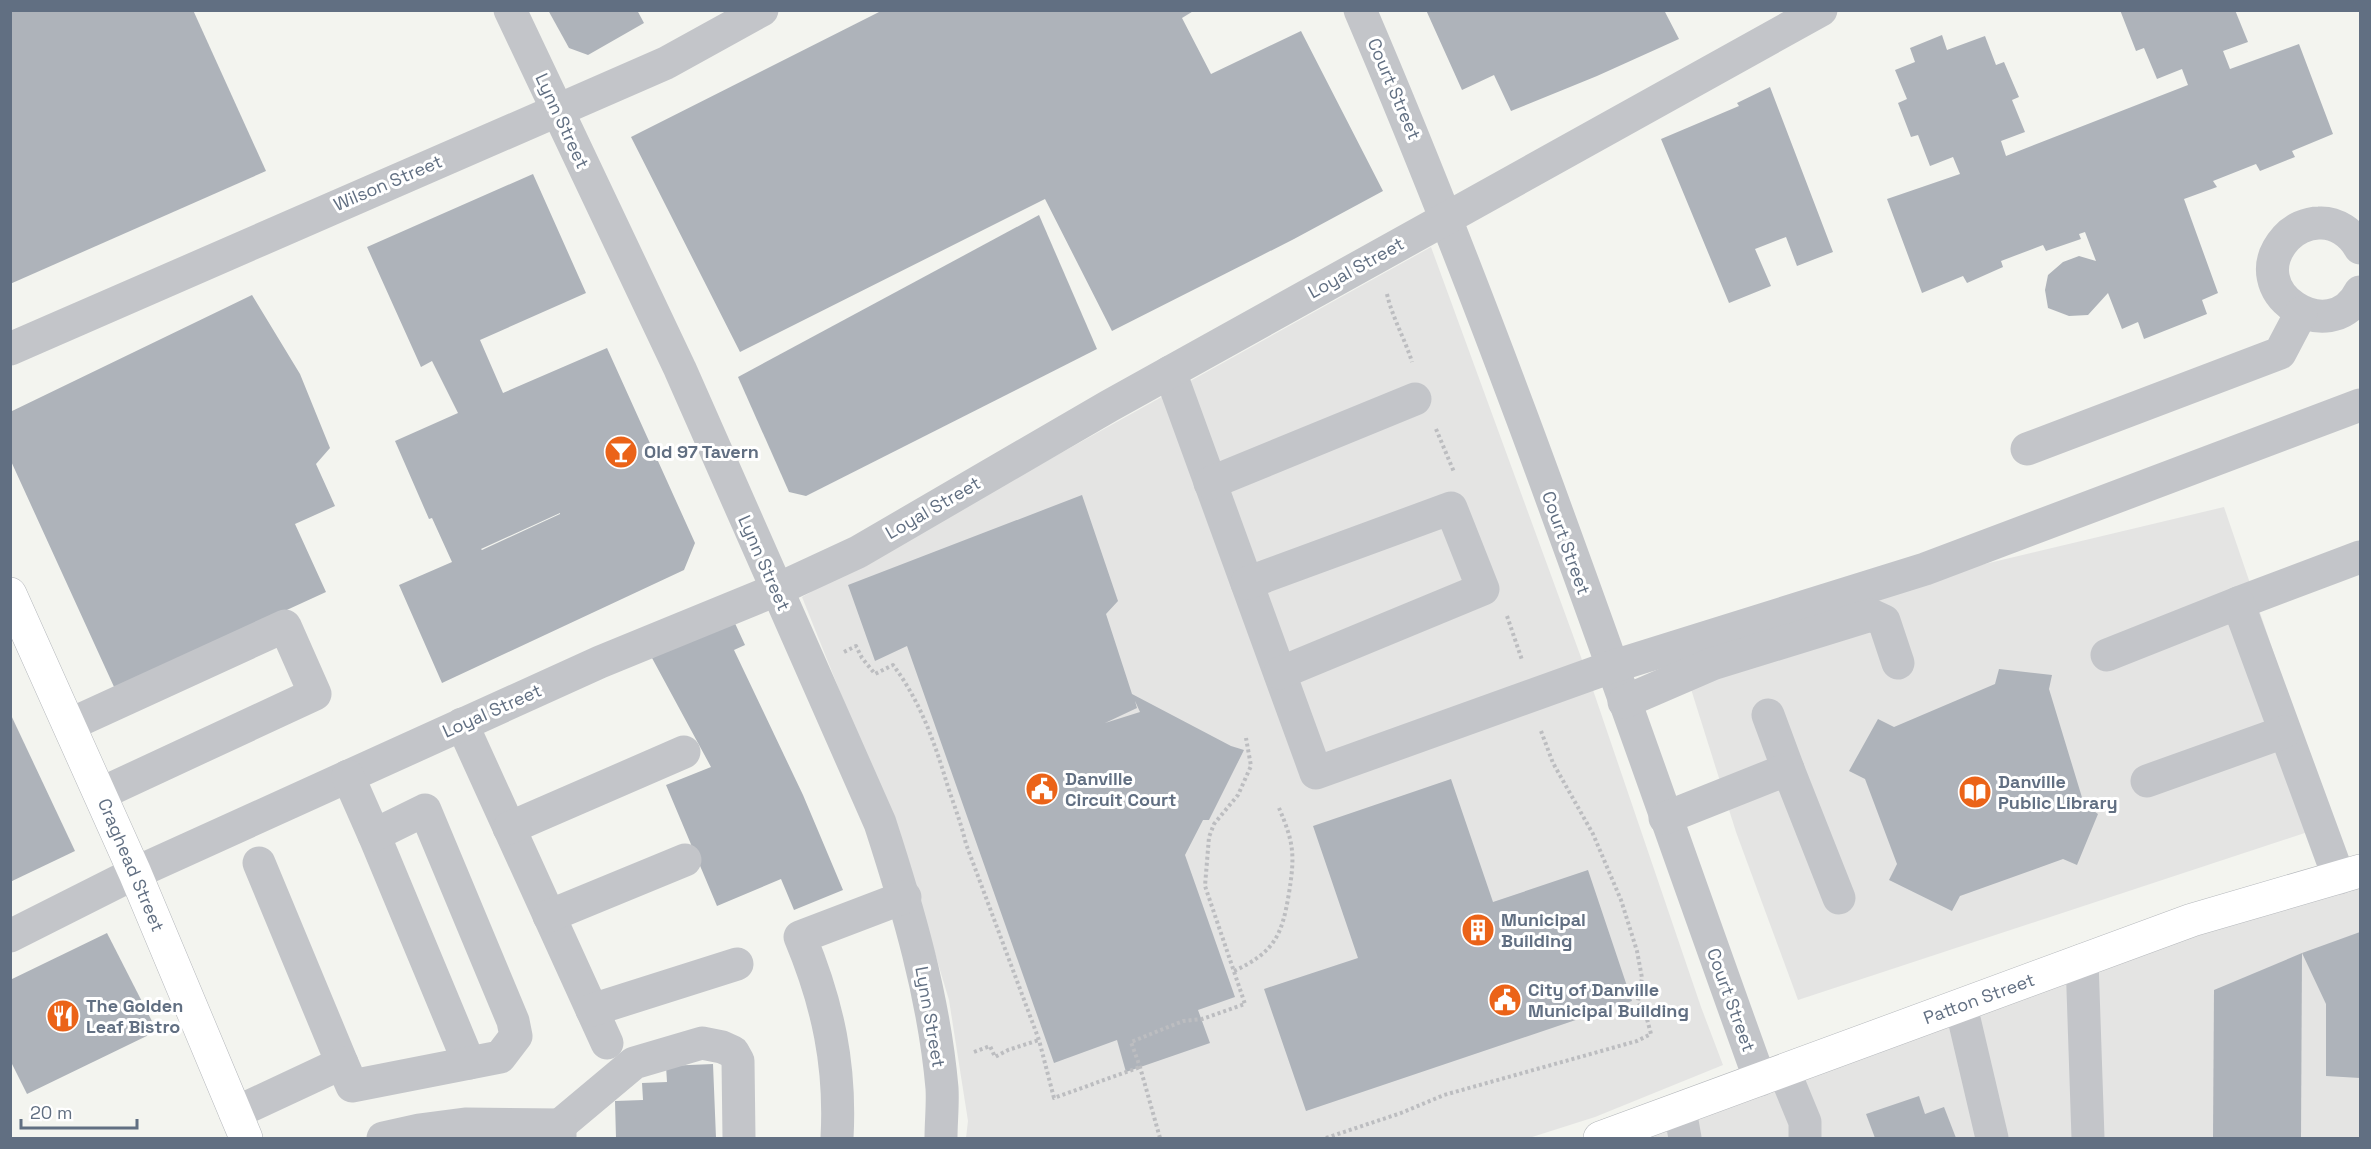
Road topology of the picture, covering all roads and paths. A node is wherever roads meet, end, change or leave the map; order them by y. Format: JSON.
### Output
{"nodes":[{"id":1,"x":510,"y":10,"type":"edge"},
{"id":2,"x":762,"y":10,"type":"edge"},
{"id":3,"x":1360,"y":10,"type":"edge"},
{"id":4,"x":1821,"y":10,"type":"edge"},
{"id":5,"x":557,"y":110,"type":"junction"},
{"id":6,"x":1446,"y":218,"type":"junction"},
{"id":7,"x":2361,"y":248,"type":"edge"},
{"id":8,"x":1385,"y":284,"type":"dead end"},
{"id":9,"x":2361,"y":292,"type":"edge"},
{"id":10,"x":2301,"y":313,"type":"junction"},
{"id":11,"x":10,"y":349,"type":"edge"},
{"id":12,"x":1170,"y":372,"type":"junction"},
{"id":13,"x":1414,"y":384,"type":"joint"},
{"id":14,"x":2361,"y":405,"type":"edge"},
{"id":15,"x":1436,"y":427,"type":"dead end"},
{"id":16,"x":2027,"y":448,"type":"dead end"},
{"id":17,"x":1457,"y":480,"type":"dead end"},
{"id":18,"x":1210,"y":483,"type":"junction"},
{"id":19,"x":2361,"y":557,"type":"edge"},
{"id":20,"x":1247,"y":583,"type":"junction"},
{"id":21,"x":776,"y":590,"type":"junction"},
{"id":22,"x":10,"y":594,"type":"edge"},
{"id":23,"x":2238,"y":603,"type":"junction"},
{"id":24,"x":1503,"y":607,"type":"dead end"},
{"id":25,"x":838,"y":647,"type":"dead end"},
{"id":26,"x":841,"y":654,"type":"junction"},
{"id":27,"x":2108,"y":655,"type":"dead end"},
{"id":28,"x":843,"y":660,"type":"dead end"},
{"id":29,"x":1898,"y":663,"type":"dead end"},
{"id":30,"x":1611,"y":667,"type":"junction"},
{"id":31,"x":1280,"y":673,"type":"junction"},
{"id":32,"x":1533,"y":695,"type":"junction"},
{"id":33,"x":1623,"y":702,"type":"junction"},
{"id":34,"x":1768,"y":715,"type":"dead end"},
{"id":35,"x":462,"y":724,"type":"junction"},
{"id":36,"x":69,"y":725,"type":"junction"},
{"id":37,"x":2284,"y":732,"type":"junction"},
{"id":38,"x":1246,"y":738,"type":"dead end"},
{"id":39,"x":684,"y":752,"type":"dead end"},
{"id":40,"x":1788,"y":769,"type":"junction"},
{"id":41,"x":348,"y":776,"type":"junction"},
{"id":42,"x":2147,"y":781,"type":"dead end"},
{"id":43,"x":100,"y":794,"type":"junction"},
{"id":44,"x":1279,"y":808,"type":"dead end"},
{"id":45,"x":1665,"y":819,"type":"junction"},
{"id":46,"x":509,"y":828,"type":"junction"},
{"id":47,"x":374,"y":835,"type":"junction"},
{"id":48,"x":685,"y":860,"type":"dead end"},
{"id":49,"x":259,"y":863,"type":"dead end"},
{"id":50,"x":135,"y":873,"type":"junction"},
{"id":51,"x":2350,"y":874,"type":"edge"},
{"id":52,"x":904,"y":897,"type":"junction"},
{"id":53,"x":1839,"y":898,"type":"dead end"},
{"id":54,"x":549,"y":916,"type":"junction"},
{"id":55,"x":10,"y":936,"type":"edge"},
{"id":56,"x":2082,"y":960,"type":"junction"},
{"id":57,"x":737,"y":964,"type":"dead end"},
{"id":58,"x":1234,"y":971,"type":"junction"},
{"id":59,"x":1961,"y":1006,"type":"junction"},
{"id":60,"x":592,"y":1010,"type":"junction"},
{"id":61,"x":1039,"y":1040,"type":"junction"},
{"id":62,"x":607,"y":1043,"type":"dead end"},
{"id":63,"x":967,"y":1055,"type":"dead end"},
{"id":64,"x":342,"y":1063,"type":"junction"},
{"id":65,"x":469,"y":1063,"type":"junction"},
{"id":66,"x":1140,"y":1067,"type":"junction"},
{"id":67,"x":1772,"y":1076,"type":"junction"},
{"id":68,"x":1683,"y":1124,"type":"edge"},
{"id":69,"x":240,"y":1126,"type":"edge"},
{"id":70,"x":560,"y":1132,"type":"edge"},
{"id":71,"x":384,"y":1138,"type":"edge"},
{"id":72,"x":740,"y":1138,"type":"edge"},
{"id":73,"x":837,"y":1138,"type":"edge"},
{"id":74,"x":941,"y":1138,"type":"edge"},
{"id":75,"x":1160,"y":1138,"type":"edge"},
{"id":76,"x":1326,"y":1138,"type":"edge"},
{"id":77,"x":1600,"y":1138,"type":"edge"},
{"id":78,"x":1805,"y":1138,"type":"edge"},
{"id":79,"x":1992,"y":1138,"type":"edge"},
{"id":80,"x":2088,"y":1138,"type":"edge"}],
"edges":[{"from":1,"to":5,"type":"street","name":"Lynn Street"},
{"from":2,"to":5,"type":"street","name":"Wilson Street"},
{"from":3,"to":6,"type":"street","name":"Court Street"},
{"from":4,"to":6,"type":"street","name":"Loyal Street"},
{"from":5,"to":11,"type":"street","name":"Wilson Street"},
{"from":5,"to":21,"type":"street","name":"Lynn Street"},
{"from":6,"to":12,"type":"street","name":"Loyal Street"},
{"from":6,"to":30,"type":"street","name":"Court Street"},
{"from":7,"to":10,"type":"street"},
{"from":8,"to":13,"type":"path"},
{"from":9,"to":10,"type":"street"},
{"from":10,"to":16,"type":"street"},
{"from":12,"to":18,"type":"street"},
{"from":12,"to":21,"type":"street","name":"Loyal Street"},
{"from":13,"to":18,"type":"street"},
{"from":14,"to":30,"type":"street"},
{"from":15,"to":17,"type":"path"},
{"from":18,"to":20,"type":"street"},
{"from":19,"to":23,"type":"street"},
{"from":20,"to":31,"type":"street"},
{"from":20,"to":31,"type":"street"},
{"from":21,"to":35,"type":"street","name":"Loyal Street"},
{"from":21,"to":52,"type":"street","name":"Lynn Street"},
{"from":22,"to":36,"type":"main road","name":"Craghead Street"},
{"from":23,"to":27,"type":"street"},
{"from":23,"to":37,"type":"street"},
{"from":24,"to":32,"type":"path"},
{"from":25,"to":26,"type":"path"},
{"from":26,"to":28,"type":"path"},
{"from":26,"to":61,"type":"path"},
{"from":29,"to":33,"type":"street"},
{"from":30,"to":32,"type":"street"},
{"from":30,"to":33,"type":"street","name":"Court Street"},
{"from":31,"to":32,"type":"street"},
{"from":32,"to":76,"type":"path"},
{"from":33,"to":45,"type":"street","name":"Court Street"},
{"from":34,"to":40,"type":"street"},
{"from":35,"to":41,"type":"street","name":"Loyal Street"},
{"from":35,"to":46,"type":"street"},
{"from":36,"to":43,"type":"main road","name":"Craghead Street"},
{"from":36,"to":43,"type":"street"},
{"from":37,"to":42,"type":"street"},
{"from":37,"to":51,"type":"street"},
{"from":38,"to":58,"type":"path"},
{"from":39,"to":46,"type":"street"},
{"from":40,"to":45,"type":"street"},
{"from":40,"to":53,"type":"street"},
{"from":41,"to":47,"type":"street"},
{"from":41,"to":50,"type":"street","name":"Loyal Street"},
{"from":43,"to":50,"type":"main road","name":"Craghead Street"},
{"from":44,"to":58,"type":"path"},
{"from":45,"to":67,"type":"street","name":"Court Street"},
{"from":46,"to":54,"type":"street"},
{"from":47,"to":65,"type":"street"},
{"from":47,"to":65,"type":"street"},
{"from":48,"to":54,"type":"street"},
{"from":49,"to":64,"type":"street"},
{"from":50,"to":55,"type":"street","name":"Loyal Street"},
{"from":50,"to":69,"type":"main road","name":"Craghead Street"},
{"from":51,"to":56,"type":"main road","name":"Patton Street"},
{"from":52,"to":73,"type":"street"},
{"from":52,"to":74,"type":"street","name":"Lynn Street"},
{"from":54,"to":60,"type":"street"},
{"from":56,"to":59,"type":"main road","name":"Patton Street"},
{"from":56,"to":80,"type":"street"},
{"from":57,"to":60,"type":"street"},
{"from":58,"to":66,"type":"path"},
{"from":59,"to":67,"type":"main road","name":"Patton Street"},
{"from":59,"to":79,"type":"street"},
{"from":60,"to":62,"type":"street"},
{"from":61,"to":63,"type":"path"},
{"from":61,"to":66,"type":"path"},
{"from":64,"to":65,"type":"street"},
{"from":64,"to":69,"type":"street"},
{"from":66,"to":75,"type":"path"},
{"from":67,"to":68,"type":"main road","name":"Patton Street"},
{"from":67,"to":78,"type":"street","name":"Court Street"},
{"from":68,"to":77,"type":"main road","name":"Patton Street"},
{"from":70,"to":71,"type":"street"},
{"from":70,"to":72,"type":"street"}]}
